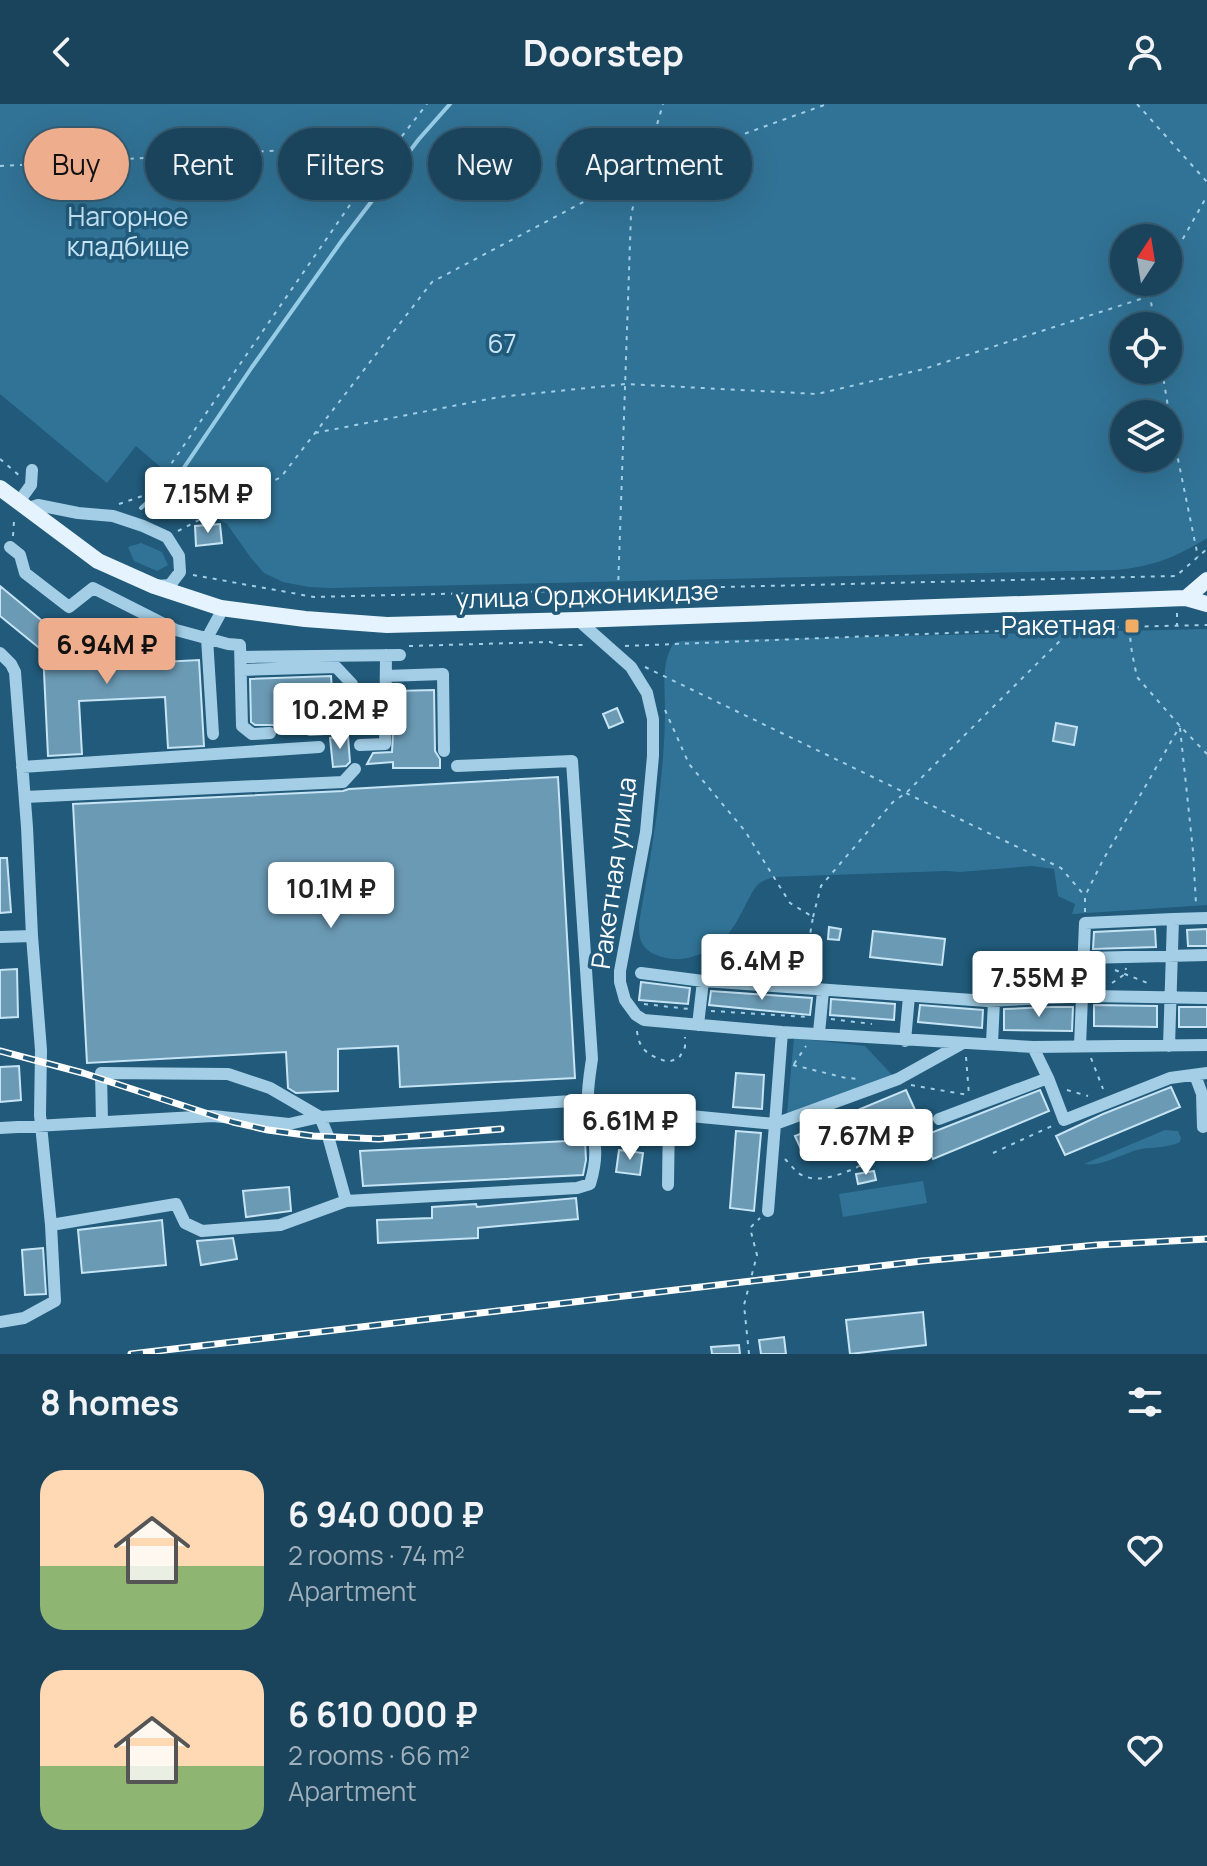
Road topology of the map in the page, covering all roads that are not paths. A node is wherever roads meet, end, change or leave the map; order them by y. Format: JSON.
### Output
{"nodes":[{"id":1,"x":32,"y":470,"type":"dead end"},
{"id":2,"x":0,"y":488,"type":"edge"},
{"id":3,"x":19,"y":511,"type":"junction"},
{"id":4,"x":10,"y":547,"type":"road end"},
{"id":5,"x":1206,"y":582,"type":"edge"},
{"id":6,"x":154,"y":586,"type":"junction"},
{"id":7,"x":1186,"y":598,"type":"junction"},
{"id":8,"x":1206,"y":603,"type":"edge"},
{"id":9,"x":221,"y":608,"type":"junction"},
{"id":10,"x":578,"y":620,"type":"junction"},
{"id":11,"x":207,"y":638,"type":"junction"},
{"id":12,"x":401,"y":651,"type":"road end"},
{"id":13,"x":0,"y":653,"type":"edge"},
{"id":14,"x":386,"y":655,"type":"junction"},
{"id":15,"x":241,"y":664,"type":"junction"},
{"id":16,"x":386,"y":676,"type":"junction"},
{"id":17,"x":310,"y":730,"type":"dead end"},
{"id":18,"x":270,"y":733,"type":"dead end"},
{"id":19,"x":213,"y":734,"type":"dead end"},
{"id":20,"x":360,"y":745,"type":"dead end"},
{"id":21,"x":319,"y":747,"type":"dead end"},
{"id":22,"x":444,"y":751,"type":"dead end"},
{"id":23,"x":457,"y":766,"type":"dead end"},
{"id":24,"x":22,"y":767,"type":"junction"},
{"id":25,"x":355,"y":769,"type":"dead end"},
{"id":26,"x":25,"y":797,"type":"junction"},
{"id":27,"x":1202,"y":918,"type":"edge"},
{"id":28,"x":1173,"y":919,"type":"junction"},
{"id":29,"x":32,"y":936,"type":"junction"},
{"id":30,"x":0,"y":937,"type":"edge"},
{"id":31,"x":1172,"y":955,"type":"junction"},
{"id":32,"x":1207,"y":955,"type":"edge"},
{"id":33,"x":1085,"y":958,"type":"junction"},
{"id":34,"x":641,"y":973,"type":"dead end"},
{"id":35,"x":703,"y":981,"type":"junction"},
{"id":36,"x":823,"y":991,"type":"junction"},
{"id":37,"x":1170,"y":994,"type":"junction"},
{"id":38,"x":909,"y":996,"type":"junction"},
{"id":39,"x":1087,"y":996,"type":"junction"},
{"id":40,"x":1207,"y":998,"type":"edge"},
{"id":41,"x":994,"y":1001,"type":"junction"},
{"id":42,"x":691,"y":1024,"type":"junction"},
{"id":43,"x":782,"y":1032,"type":"junction"},
{"id":44,"x":819,"y":1033,"type":"junction"},
{"id":45,"x":905,"y":1041,"type":"junction"},
{"id":46,"x":965,"y":1043,"type":"junction"},
{"id":47,"x":992,"y":1043,"type":"junction"},
{"id":48,"x":1083,"y":1046,"type":"junction"},
{"id":49,"x":1169,"y":1046,"type":"junction"},
{"id":50,"x":1033,"y":1047,"type":"junction"},
{"id":51,"x":1206,"y":1048,"type":"edge"},
{"id":52,"x":1201,"y":1074,"type":"edge"},
{"id":53,"x":1050,"y":1082,"type":"junction"},
{"id":54,"x":588,"y":1100,"type":"junction"},
{"id":55,"x":320,"y":1117,"type":"junction"},
{"id":56,"x":939,"y":1119,"type":"road end"},
{"id":57,"x":102,"y":1122,"type":"junction"},
{"id":58,"x":775,"y":1124,"type":"junction"},
{"id":59,"x":41,"y":1126,"type":"junction"},
{"id":60,"x":1203,"y":1127,"type":"dead end"},
{"id":61,"x":0,"y":1128,"type":"edge"},
{"id":62,"x":668,"y":1185,"type":"dead end"},
{"id":63,"x":346,"y":1201,"type":"junction"},
{"id":64,"x":768,"y":1211,"type":"dead end"},
{"id":65,"x":51,"y":1225,"type":"junction"},
{"id":66,"x":0,"y":1322,"type":"edge"}],
"edges":[{"from":1,"to":3,"type":"street"},
{"from":2,"to":3,"type":"main road","name":"улица Орджоникидзе"},
{"from":3,"to":6,"type":"main road","name":"улица Орджоникидзе"},
{"from":3,"to":6,"type":"street"},
{"from":4,"to":11,"type":"street"},
{"from":5,"to":7,"type":"main road"},
{"from":6,"to":9,"type":"main road","name":"улица Орджоникидзе"},
{"from":7,"to":8,"type":"main road","name":"улица Орджоникидзе"},
{"from":7,"to":10,"type":"main road","name":"улица Орджоникидзе"},
{"from":9,"to":10,"type":"main road","name":"улица Орджоникидзе"},
{"from":9,"to":11,"type":"street"},
{"from":10,"to":42,"type":"street","name":"Ракетная улица"},
{"from":11,"to":15,"type":"street"},
{"from":11,"to":19,"type":"street"},
{"from":12,"to":14,"type":"street"},
{"from":13,"to":24,"type":"street"},
{"from":14,"to":15,"type":"street"},
{"from":14,"to":16,"type":"street"},
{"from":15,"to":17,"type":"street"},
{"from":15,"to":18,"type":"street"},
{"from":16,"to":20,"type":"street"},
{"from":16,"to":22,"type":"street"},
{"from":21,"to":24,"type":"street"},
{"from":23,"to":54,"type":"street"},
{"from":24,"to":26,"type":"street"},
{"from":25,"to":26,"type":"street"},
{"from":26,"to":29,"type":"street"},
{"from":27,"to":28,"type":"street"},
{"from":28,"to":31,"type":"street"},
{"from":28,"to":33,"type":"street"},
{"from":29,"to":30,"type":"street"},
{"from":29,"to":59,"type":"street"},
{"from":31,"to":32,"type":"street"},
{"from":31,"to":33,"type":"street"},
{"from":31,"to":37,"type":"street"},
{"from":33,"to":39,"type":"street"},
{"from":34,"to":35,"type":"street"},
{"from":35,"to":36,"type":"street"},
{"from":35,"to":42,"type":"street"},
{"from":36,"to":38,"type":"street"},
{"from":36,"to":44,"type":"street"},
{"from":37,"to":39,"type":"street"},
{"from":37,"to":40,"type":"street"},
{"from":37,"to":49,"type":"street"},
{"from":38,"to":41,"type":"street"},
{"from":38,"to":45,"type":"street"},
{"from":39,"to":41,"type":"street"},
{"from":39,"to":48,"type":"street"},
{"from":41,"to":47,"type":"street"},
{"from":42,"to":43,"type":"street"},
{"from":43,"to":44,"type":"street"},
{"from":43,"to":58,"type":"street"},
{"from":44,"to":45,"type":"street"},
{"from":45,"to":46,"type":"street"},
{"from":46,"to":47,"type":"street"},
{"from":46,"to":58,"type":"street"},
{"from":47,"to":50,"type":"street"},
{"from":48,"to":49,"type":"street"},
{"from":48,"to":50,"type":"street"},
{"from":49,"to":51,"type":"street"},
{"from":50,"to":53,"type":"street"},
{"from":52,"to":53,"type":"street"},
{"from":52,"to":60,"type":"street"},
{"from":53,"to":56,"type":"street"},
{"from":54,"to":55,"type":"street"},
{"from":54,"to":63,"type":"street"},
{"from":55,"to":57,"type":"street"},
{"from":55,"to":57,"type":"street"},
{"from":55,"to":63,"type":"street"},
{"from":57,"to":59,"type":"street"},
{"from":58,"to":62,"type":"street"},
{"from":58,"to":64,"type":"street"},
{"from":59,"to":61,"type":"street"},
{"from":59,"to":65,"type":"street"},
{"from":63,"to":65,"type":"street"},
{"from":65,"to":66,"type":"street"}]}
